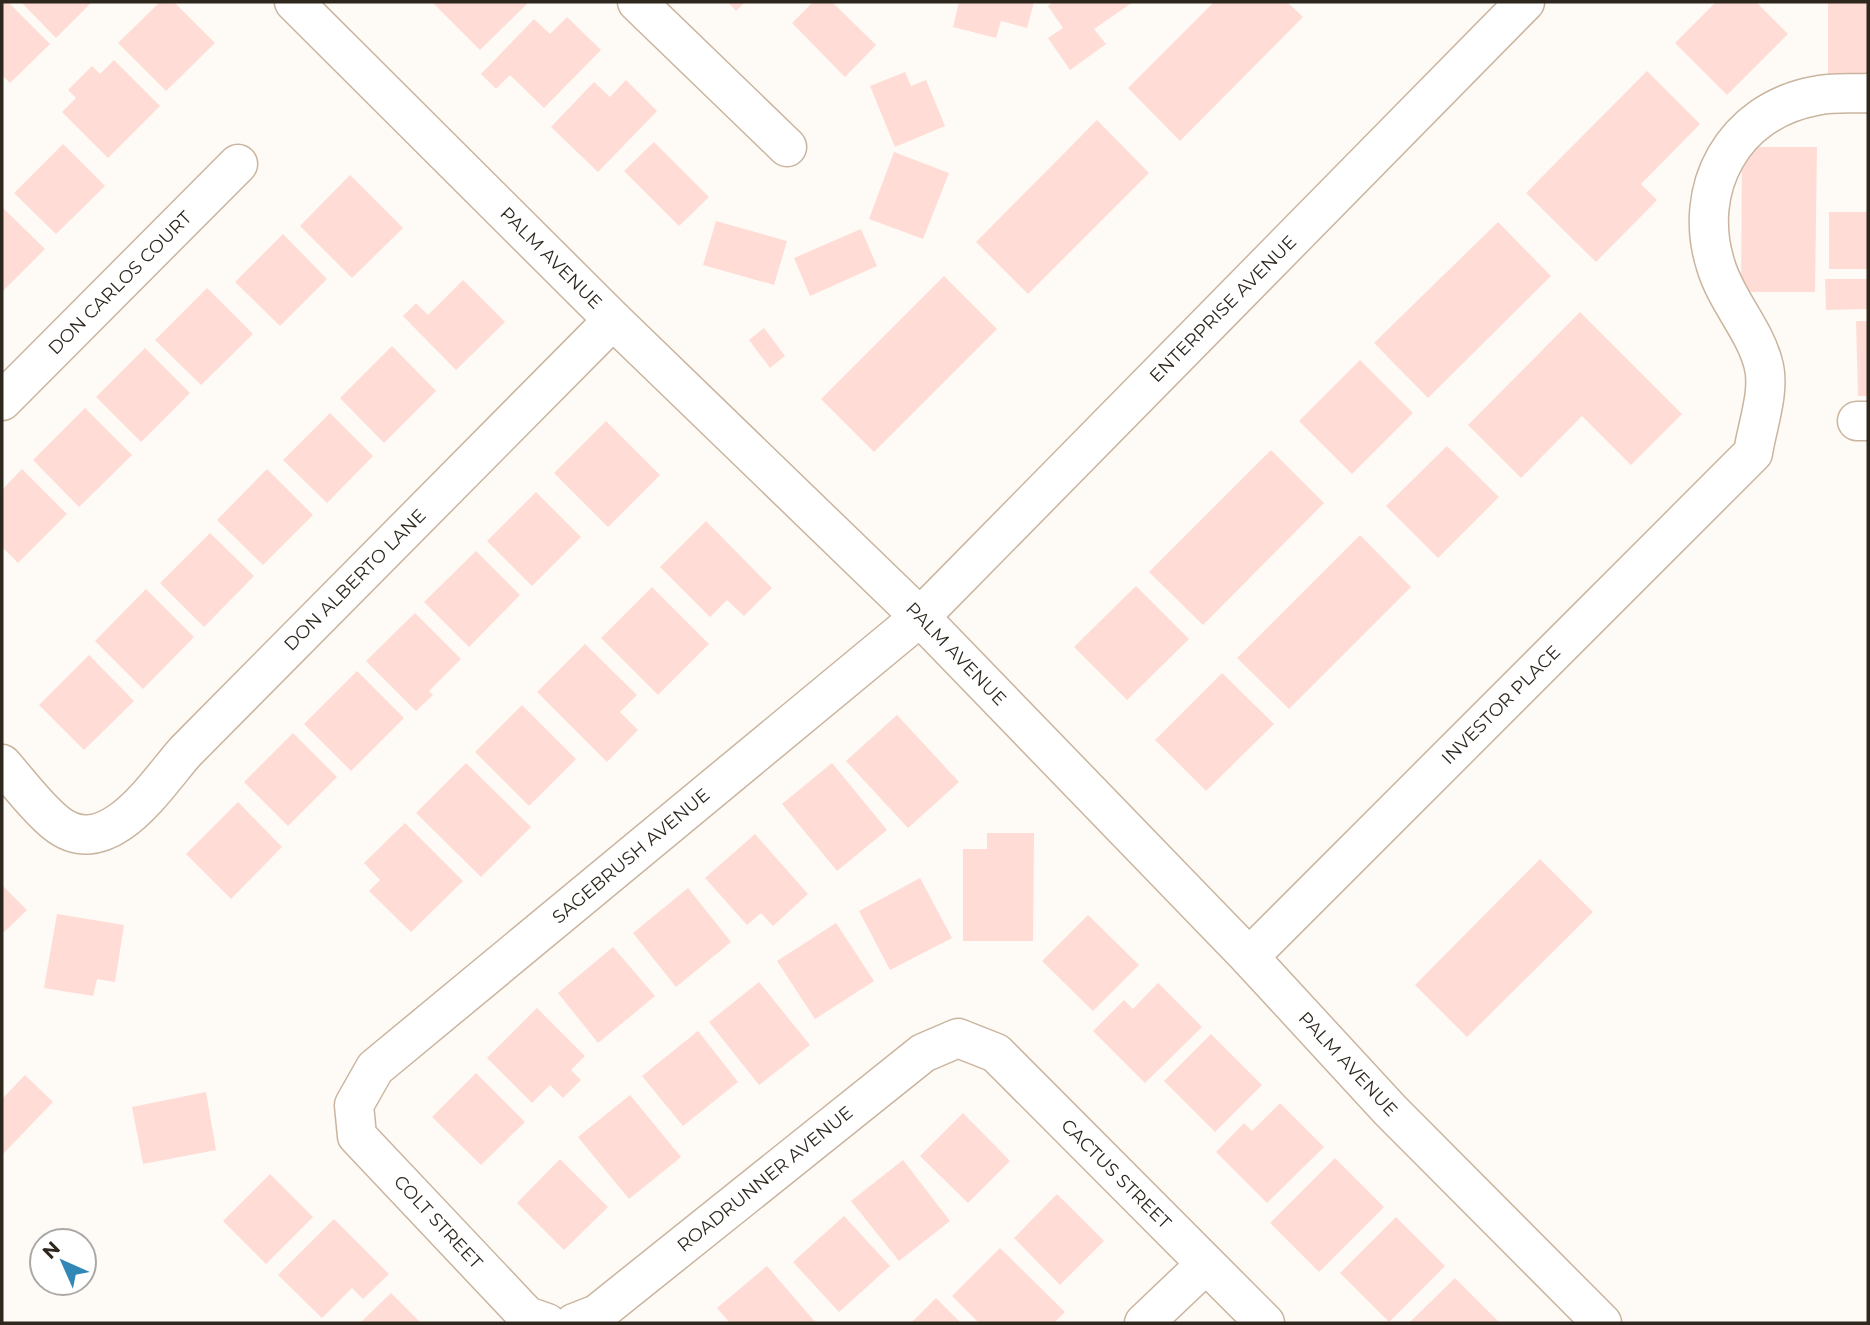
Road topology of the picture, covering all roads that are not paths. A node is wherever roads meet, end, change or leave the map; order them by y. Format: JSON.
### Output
{"nodes":[{"id":1,"x":294,"y":2,"type":"edge"},
{"id":2,"x":637,"y":2,"type":"edge"},
{"id":3,"x":1525,"y":2,"type":"edge"},
{"id":4,"x":1868,"y":93,"type":"edge"},
{"id":5,"x":787,"y":147,"type":"dead end"},
{"id":6,"x":238,"y":164,"type":"dead end"},
{"id":7,"x":613,"y":320,"type":"junction"},
{"id":8,"x":2,"y":401,"type":"edge"},
{"id":9,"x":920,"y":617,"type":"junction"},
{"id":10,"x":2,"y":764,"type":"edge"},
{"id":11,"x":1249,"y":957,"type":"junction"},
{"id":12,"x":958,"y":1038,"type":"joint"},
{"id":13,"x":354,"y":1105,"type":"joint"},
{"id":14,"x":1205,"y":1265,"type":"junction"},
{"id":15,"x":547,"y":1323,"type":"edge"},
{"id":16,"x":574,"y":1323,"type":"edge"},
{"id":17,"x":1144,"y":1323,"type":"edge"},
{"id":18,"x":1265,"y":1323,"type":"edge"},
{"id":19,"x":1602,"y":1323,"type":"edge"}],
"edges":[{"from":1,"to":7,"type":"street","name":"PALM AVENUE"},
{"from":2,"to":5,"type":"street"},
{"from":3,"to":9,"type":"street","name":"ENTERPRISE AVENUE"},
{"from":4,"to":11,"type":"street","name":"INVESTOR PLACE"},
{"from":6,"to":8,"type":"street","name":"DON CARLOS COURT"},
{"from":7,"to":9,"type":"street","name":"PALM AVENUE"},
{"from":7,"to":10,"type":"street","name":"DON ALBERTO LANE"},
{"from":9,"to":11,"type":"street","name":"PALM AVENUE"},
{"from":9,"to":13,"type":"street","name":"SAGEBRUSH AVENUE"},
{"from":11,"to":19,"type":"street","name":"PALM AVENUE"},
{"from":12,"to":14,"type":"street","name":"CACTUS STREET"},
{"from":12,"to":16,"type":"street","name":"ROADRUNNER AVENUE"},
{"from":13,"to":15,"type":"street","name":"COLT STREET"},
{"from":14,"to":17,"type":"street"},
{"from":14,"to":18,"type":"street","name":"CACTUS STREET"}]}
